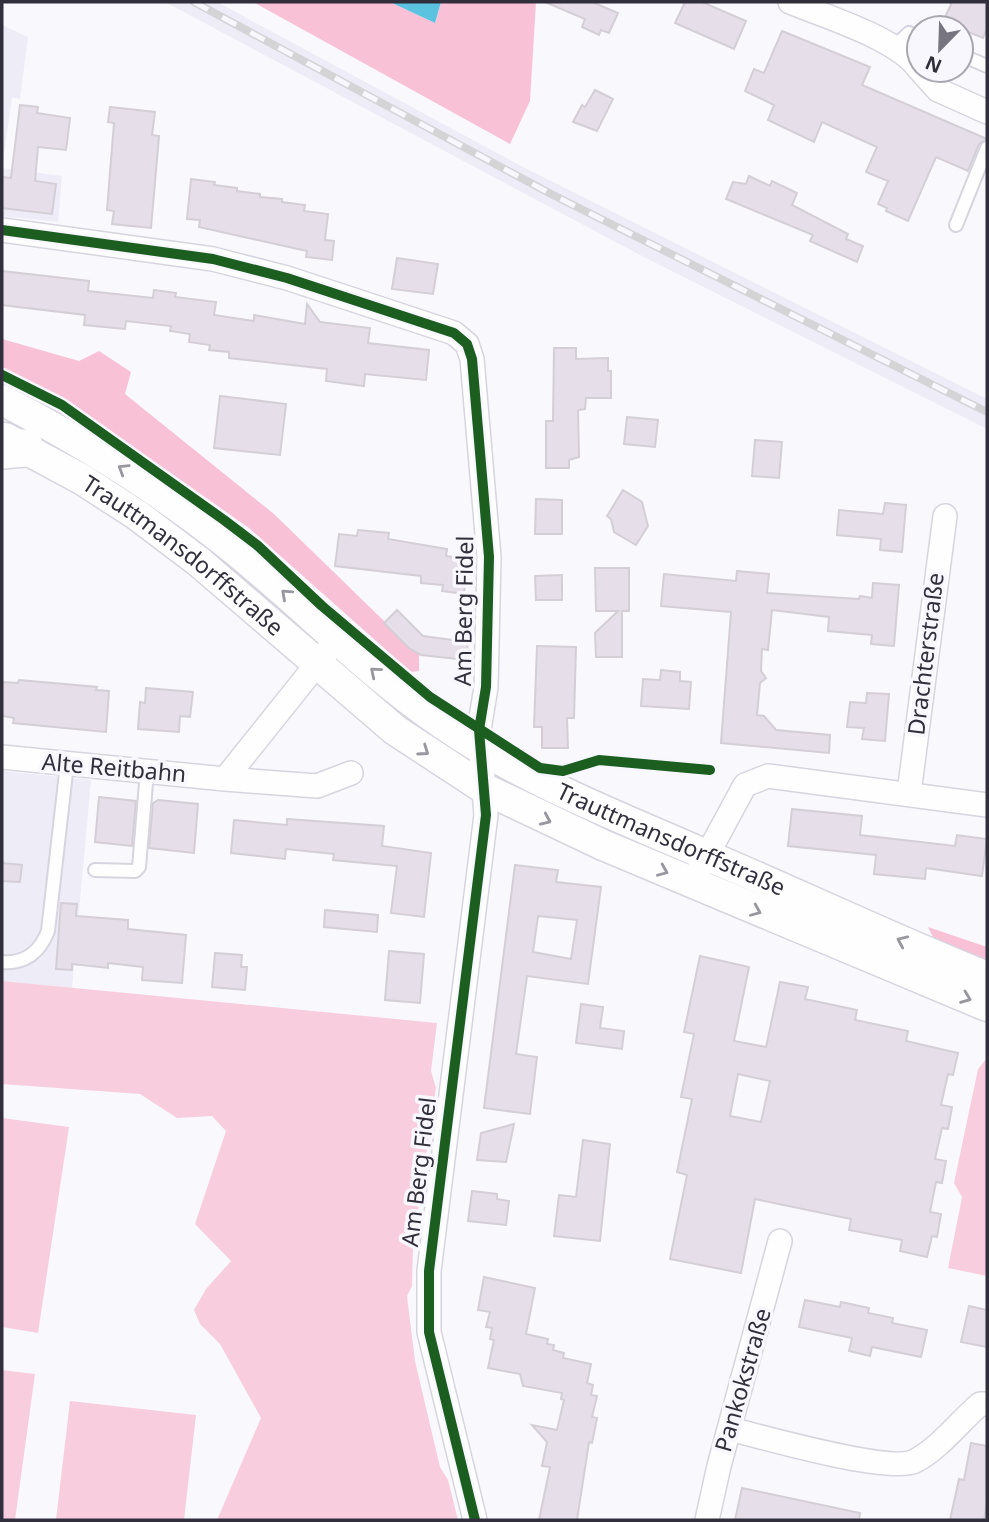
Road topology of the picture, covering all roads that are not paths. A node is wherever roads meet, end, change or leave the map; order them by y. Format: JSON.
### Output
{"nodes":[{"id":1,"x":790,"y":2,"type":"edge"},
{"id":2,"x":905,"y":37,"type":"edge"},
{"id":3,"x":894,"y":47,"type":"junction"},
{"id":4,"x":905,"y":53,"type":"edge"},
{"id":5,"x":932,"y":84,"type":"edge"},
{"id":6,"x":987,"y":112,"type":"edge"},
{"id":7,"x":987,"y":148,"type":"edge"},
{"id":8,"x":956,"y":225,"type":"dead end"},
{"id":9,"x":2,"y":230,"type":"edge"},
{"id":10,"x":2,"y":400,"type":"edge"},
{"id":11,"x":10,"y":445,"type":"edge"},
{"id":12,"x":945,"y":516,"type":"dead end"},
{"id":13,"x":337,"y":639,"type":"junction"},
{"id":14,"x":317,"y":663,"type":"junction"},
{"id":15,"x":481,"y":750,"type":"junction"},
{"id":16,"x":2,"y":757,"type":"edge"},
{"id":17,"x":67,"y":764,"type":"junction"},
{"id":18,"x":147,"y":771,"type":"junction"},
{"id":19,"x":351,"y":773,"type":"dead end"},
{"id":20,"x":225,"y":779,"type":"junction"},
{"id":21,"x":485,"y":789,"type":"junction"},
{"id":22,"x":909,"y":793,"type":"junction"},
{"id":23,"x":987,"y":805,"type":"edge"},
{"id":24,"x":706,"y":855,"type":"junction"},
{"id":25,"x":95,"y":870,"type":"dead end"},
{"id":26,"x":694,"y":884,"type":"junction"},
{"id":27,"x":2,"y":962,"type":"edge"},
{"id":28,"x":987,"y":977,"type":"edge"},
{"id":29,"x":987,"y":1006,"type":"edge"},
{"id":30,"x":780,"y":1241,"type":"dead end"},
{"id":31,"x":987,"y":1404,"type":"edge"},
{"id":32,"x":730,"y":1429,"type":"junction"},
{"id":33,"x":475,"y":1520,"type":"edge"},
{"id":34,"x":707,"y":1520,"type":"edge"}],
"edges":[{"from":1,"to":3,"type":"street"},
{"from":2,"to":3,"type":"lane"},
{"from":3,"to":4,"type":"street"},
{"from":5,"to":6,"type":"street"},
{"from":7,"to":8,"type":"lane"},
{"from":9,"to":15,"type":"street","name":"Am Berg Fidel"},
{"from":13,"to":10,"type":"street","name":"Trauttmansdorffstraße","one_way":true},
{"from":11,"to":14,"type":"street","name":"Trauttmansdorffstraße"},
{"from":12,"to":22,"type":"street","name":"Drachterstraße"},
{"from":13,"to":14,"type":"street"},
{"from":15,"to":13,"type":"street","name":"Trauttmansdorffstraße","one_way":true},
{"from":14,"to":20,"type":"street"},
{"from":14,"to":21,"type":"street","name":"Trauttmansdorffstraße","one_way":true},
{"from":15,"to":21,"type":"street","name":"Am Berg Fidel"},
{"from":15,"to":24,"type":"street","name":"Trauttmansdorffstraße"},
{"from":16,"to":17,"type":"street","name":"Alte Reitbahn"},
{"from":17,"to":18,"type":"street","name":"Alte Reitbahn"},
{"from":17,"to":27,"type":"lane"},
{"from":18,"to":20,"type":"street","name":"Alte Reitbahn"},
{"from":18,"to":25,"type":"lane"},
{"from":19,"to":20,"type":"street","name":"Alte Reitbahn"},
{"from":21,"to":26,"type":"street","name":"Trauttmansdorffstraße","one_way":true},
{"from":21,"to":33,"type":"street","name":"Am Berg Fidel"},
{"from":22,"to":23,"type":"street"},
{"from":22,"to":24,"type":"street"},
{"from":24,"to":26,"type":"street"},
{"from":28,"to":24,"type":"street","name":"Trauttmansdorffstraße","one_way":true},
{"from":26,"to":29,"type":"street","name":"Trauttmansdorffstraße","one_way":true},
{"from":30,"to":32,"type":"street","name":"Pankokstraße"},
{"from":31,"to":32,"type":"street"},
{"from":32,"to":34,"type":"street","name":"Pankokstraße"}]}
